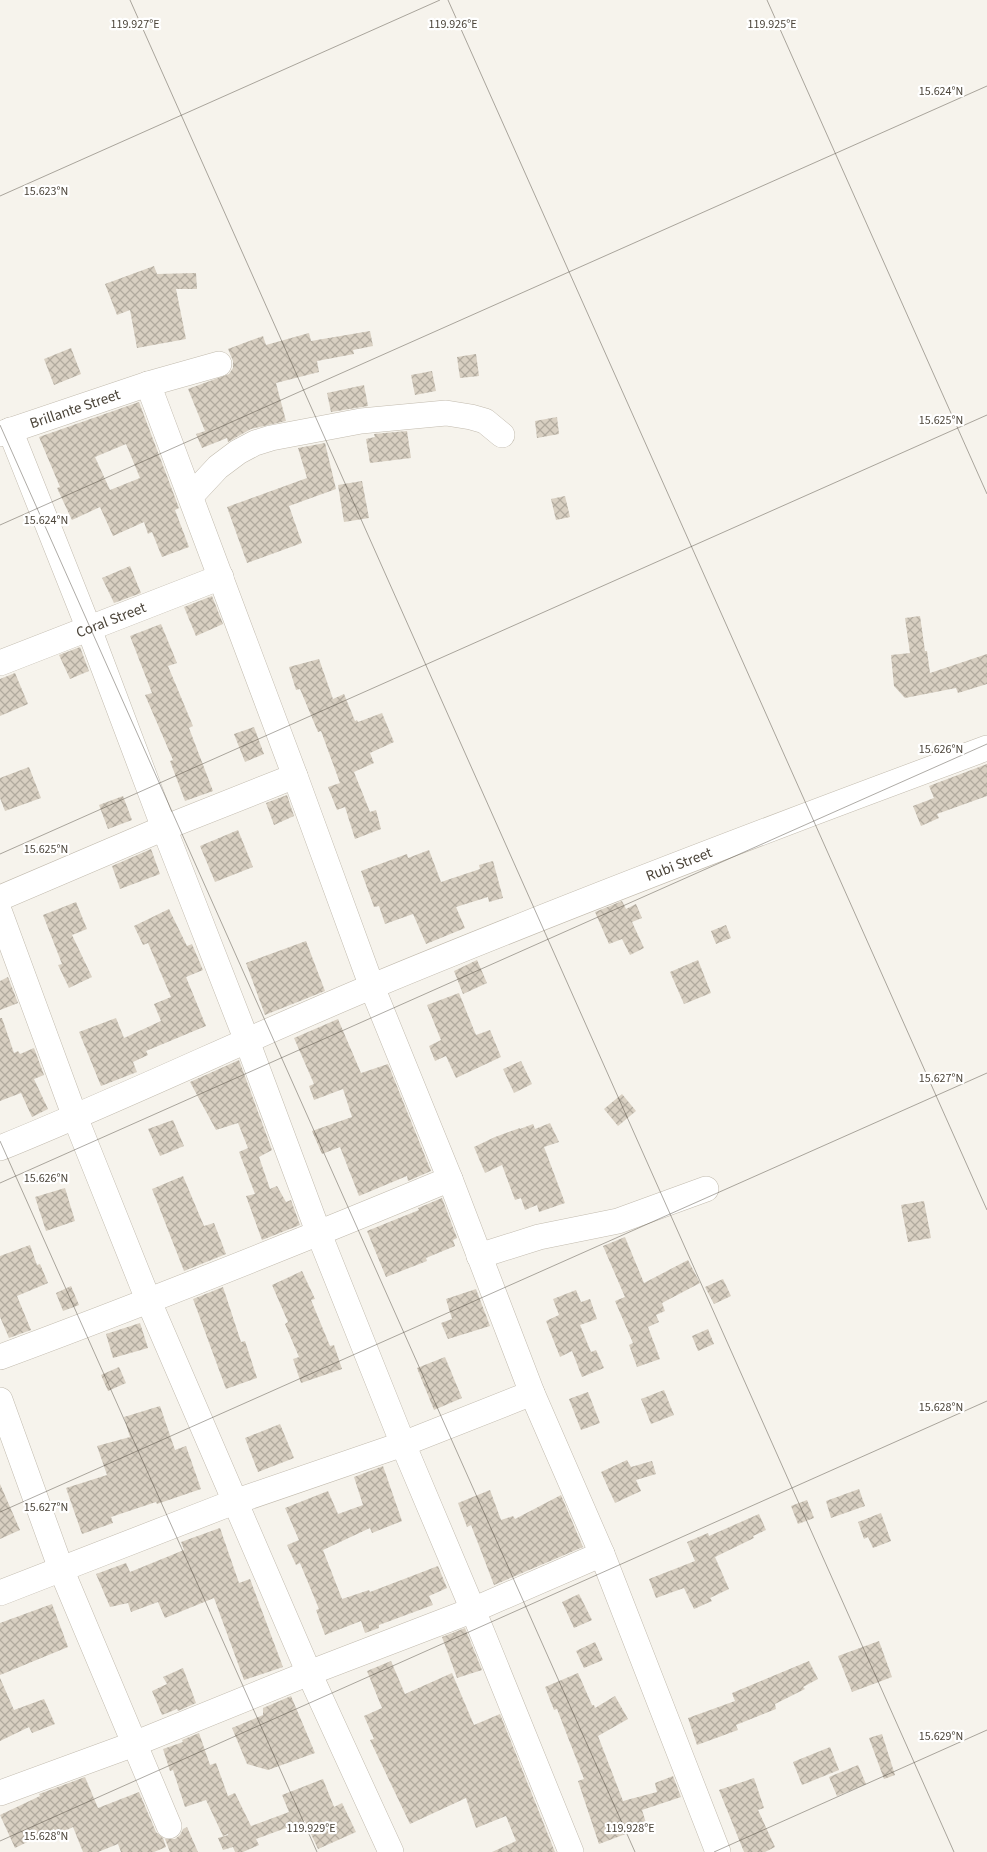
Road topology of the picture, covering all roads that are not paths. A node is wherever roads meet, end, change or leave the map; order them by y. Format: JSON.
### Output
{"nodes":[{"id":1,"x":219,"y":364,"type":"dead end"},
{"id":2,"x":148,"y":384,"type":"junction"},
{"id":3,"x":5,"y":432,"type":"edge"},
{"id":4,"x":502,"y":435,"type":"dead end"},
{"id":5,"x":191,"y":496,"type":"junction"},
{"id":6,"x":221,"y":577,"type":"junction"},
{"id":7,"x":89,"y":629,"type":"junction"},
{"id":8,"x":0,"y":663,"type":"edge"},
{"id":9,"x":987,"y":748,"type":"edge"},
{"id":10,"x":296,"y":776,"type":"junction"},
{"id":11,"x":164,"y":828,"type":"junction"},
{"id":12,"x":0,"y":898,"type":"edge"},
{"id":13,"x":0,"y":913,"type":"edge"},
{"id":14,"x":372,"y":987,"type":"junction"},
{"id":15,"x":247,"y":1041,"type":"junction"},
{"id":16,"x":75,"y":1117,"type":"junction"},
{"id":17,"x":0,"y":1148,"type":"edge"},
{"id":18,"x":450,"y":1179,"type":"junction"},
{"id":19,"x":706,"y":1189,"type":"dead end"},
{"id":20,"x":320,"y":1234,"type":"junction"},
{"id":21,"x":480,"y":1256,"type":"junction"},
{"id":22,"x":148,"y":1302,"type":"junction"},
{"id":23,"x":0,"y":1357,"type":"edge"},
{"id":24,"x":532,"y":1393,"type":"junction"},
{"id":25,"x":0,"y":1400,"type":"edge"},
{"id":26,"x":403,"y":1444,"type":"junction"},
{"id":27,"x":234,"y":1502,"type":"junction"},
{"id":28,"x":602,"y":1554,"type":"junction"},
{"id":29,"x":61,"y":1570,"type":"junction"},
{"id":30,"x":0,"y":1593,"type":"edge"},
{"id":31,"x":473,"y":1610,"type":"junction"},
{"id":32,"x":309,"y":1672,"type":"junction"},
{"id":33,"x":134,"y":1744,"type":"junction"},
{"id":34,"x":0,"y":1792,"type":"edge"},
{"id":35,"x":169,"y":1826,"type":"dead end"},
{"id":36,"x":392,"y":1852,"type":"edge"},
{"id":37,"x":570,"y":1852,"type":"edge"},
{"id":38,"x":718,"y":1852,"type":"edge"}],
"edges":[{"from":1,"to":2,"type":"street","name":"Brillante Street"},
{"from":2,"to":3,"type":"street","name":"Brillante Street"},
{"from":2,"to":5,"type":"street"},
{"from":3,"to":7,"type":"street"},
{"from":4,"to":5,"type":"street"},
{"from":5,"to":6,"type":"street"},
{"from":6,"to":7,"type":"street","name":"Coral Street"},
{"from":6,"to":10,"type":"street"},
{"from":7,"to":8,"type":"street","name":"Coral Street"},
{"from":7,"to":11,"type":"street"},
{"from":9,"to":14,"type":"street","name":"Rubi Street"},
{"from":10,"to":11,"type":"street"},
{"from":10,"to":14,"type":"street"},
{"from":11,"to":12,"type":"street"},
{"from":11,"to":15,"type":"street"},
{"from":13,"to":16,"type":"street"},
{"from":14,"to":15,"type":"street","name":"Rubi Street"},
{"from":14,"to":18,"type":"street"},
{"from":15,"to":16,"type":"street","name":"Rubi Street"},
{"from":15,"to":20,"type":"street"},
{"from":16,"to":17,"type":"street","name":"Rubi Street"},
{"from":16,"to":22,"type":"street"},
{"from":18,"to":20,"type":"street"},
{"from":18,"to":21,"type":"street"},
{"from":19,"to":21,"type":"street"},
{"from":20,"to":22,"type":"street"},
{"from":20,"to":26,"type":"street"},
{"from":21,"to":24,"type":"street"},
{"from":22,"to":23,"type":"street"},
{"from":22,"to":27,"type":"street"},
{"from":24,"to":26,"type":"street"},
{"from":24,"to":28,"type":"street"},
{"from":25,"to":29,"type":"street"},
{"from":26,"to":27,"type":"street"},
{"from":26,"to":31,"type":"street"},
{"from":27,"to":29,"type":"street"},
{"from":27,"to":32,"type":"street"},
{"from":28,"to":31,"type":"street"},
{"from":28,"to":38,"type":"street"},
{"from":29,"to":30,"type":"street"},
{"from":29,"to":33,"type":"street"},
{"from":31,"to":32,"type":"street"},
{"from":31,"to":37,"type":"street"},
{"from":32,"to":33,"type":"street"},
{"from":32,"to":36,"type":"street"},
{"from":33,"to":34,"type":"street"},
{"from":33,"to":35,"type":"street"}]}
